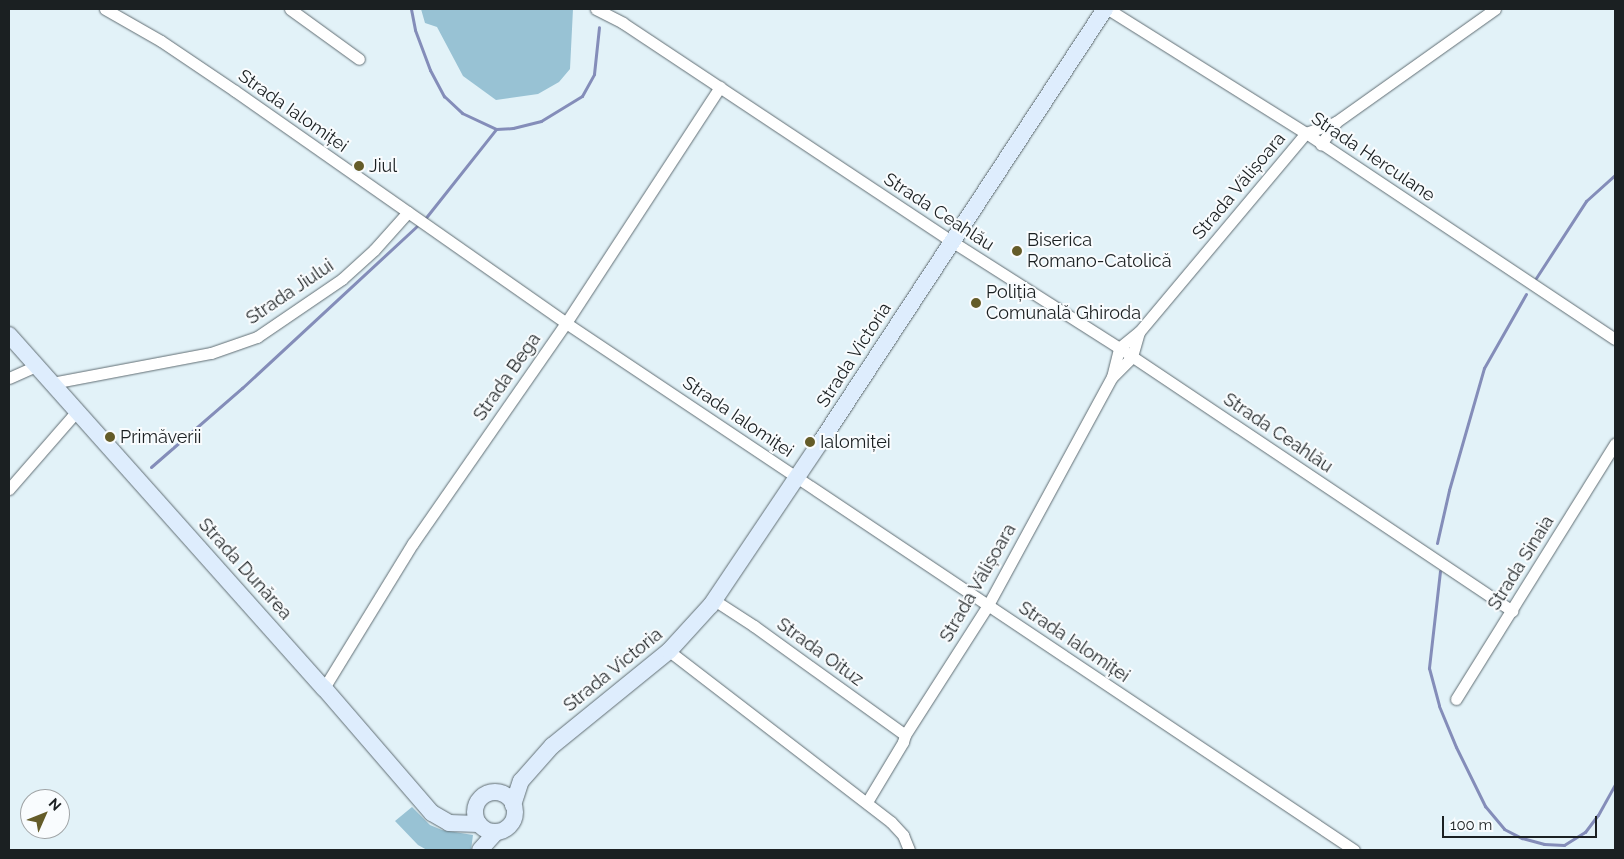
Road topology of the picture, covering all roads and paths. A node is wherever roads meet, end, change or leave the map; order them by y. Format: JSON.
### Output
{"nodes":[{"id":1,"x":105,"y":9,"type":"edge"},
{"id":2,"x":290,"y":9,"type":"edge"},
{"id":3,"x":596,"y":9,"type":"edge"},
{"id":4,"x":1106,"y":9,"type":"edge"},
{"id":5,"x":1495,"y":9,"type":"edge"},
{"id":6,"x":359,"y":59,"type":"dead end"},
{"id":7,"x":720,"y":87,"type":"junction"},
{"id":8,"x":1336,"y":122,"type":"junction"},
{"id":9,"x":1314,"y":138,"type":"junction"},
{"id":10,"x":412,"y":215,"type":"junction"},
{"id":11,"x":953,"y":242,"type":"junction"},
{"id":12,"x":566,"y":323,"type":"junction"},
{"id":13,"x":9,"y":335,"type":"edge"},
{"id":14,"x":1615,"y":339,"type":"edge"},
{"id":15,"x":1125,"y":352,"type":"junction"},
{"id":16,"x":36,"y":366,"type":"junction"},
{"id":17,"x":9,"y":378,"type":"edge"},
{"id":18,"x":52,"y":384,"type":"junction"},
{"id":19,"x":76,"y":411,"type":"junction"},
{"id":20,"x":1615,"y":444,"type":"edge"},
{"id":21,"x":797,"y":478,"type":"junction"},
{"id":22,"x":9,"y":489,"type":"edge"},
{"id":23,"x":714,"y":600,"type":"junction"},
{"id":24,"x":988,"y":606,"type":"junction"},
{"id":25,"x":1512,"y":611,"type":"junction"},
{"id":26,"x":669,"y":651,"type":"junction"},
{"id":27,"x":324,"y":688,"type":"junction"},
{"id":28,"x":1456,"y":699,"type":"dead end"},
{"id":29,"x":905,"y":735,"type":"junction"},
{"id":30,"x":521,"y":781,"type":"junction"},
{"id":31,"x":499,"y":793,"type":"junction"},
{"id":32,"x":867,"y":802,"type":"junction"},
{"id":33,"x":513,"y":805,"type":"junction"},
{"id":34,"x":483,"y":823,"type":"junction"},
{"id":35,"x":479,"y":850,"type":"edge"},
{"id":36,"x":910,"y":850,"type":"edge"},
{"id":37,"x":1354,"y":850,"type":"edge"}],
"edges":[{"from":1,"to":10,"type":"street","name":"Strada Ialomiței"},
{"from":2,"to":6,"type":"street"},
{"from":3,"to":7,"type":"street","name":"Strada Ceahlău"},
{"from":4,"to":9,"type":"street","name":"Strada Herculane"},
{"from":4,"to":11,"type":"street","name":"Strada Victoria"},
{"from":5,"to":8,"type":"street","name":"Strada Vălișoara"},
{"from":7,"to":11,"type":"street","name":"Strada Ceahlău"},
{"from":7,"to":12,"type":"street","name":"Strada Bega"},
{"from":8,"to":9,"type":"street","name":"Strada Vălișoara"},
{"from":8,"to":9,"type":"street","name":"Strada Vălișoara"},
{"from":9,"to":14,"type":"street","name":"Strada Herculane"},
{"from":9,"to":15,"type":"street","name":"Strada Vălișoara"},
{"from":10,"to":12,"type":"street","name":"Strada Ialomiței"},
{"from":10,"to":18,"type":"street","name":"Strada Jiului"},
{"from":11,"to":15,"type":"street","name":"Strada Ceahlău"},
{"from":11,"to":21,"type":"street","name":"Strada Victoria"},
{"from":12,"to":21,"type":"street","name":"Strada Ialomiței"},
{"from":12,"to":27,"type":"street","name":"Strada Bega"},
{"from":13,"to":16,"type":"street","name":"Strada Dunărea"},
{"from":15,"to":24,"type":"street","name":"Strada Vălișoara"},
{"from":15,"to":25,"type":"street","name":"Strada Ceahlău"},
{"from":16,"to":17,"type":"street"},
{"from":16,"to":18,"type":"street","name":"Strada Dunărea"},
{"from":18,"to":19,"type":"street","name":"Strada Dunărea"},
{"from":19,"to":22,"type":"street"},
{"from":19,"to":27,"type":"street","name":"Strada Dunărea"},
{"from":20,"to":25,"type":"street","name":"Strada Sinaia"},
{"from":21,"to":23,"type":"street","name":"Strada Victoria"},
{"from":21,"to":24,"type":"street","name":"Strada Ialomiței"},
{"from":23,"to":26,"type":"street","name":"Strada Victoria"},
{"from":23,"to":29,"type":"street","name":"Strada Oituz"},
{"from":24,"to":29,"type":"street","name":"Strada Vălișoara"},
{"from":24,"to":37,"type":"street","name":"Strada Ialomiței"},
{"from":25,"to":28,"type":"street","name":"Strada Sinaia"},
{"from":26,"to":30,"type":"street","name":"Strada Victoria"},
{"from":26,"to":32,"type":"street"},
{"from":27,"to":34,"type":"street","name":"Strada Dunărea"},
{"from":29,"to":32,"type":"street","name":"Strada Vălișoara"},
{"from":30,"to":31,"type":"street","name":"Strada Victoria"},
{"from":30,"to":33,"type":"street","name":"Strada Victoria"},
{"from":31,"to":33,"type":"street"},
{"from":31,"to":34,"type":"street"},
{"from":32,"to":36,"type":"street"},
{"from":33,"to":34,"type":"street"},
{"from":34,"to":35,"type":"street"}]}
